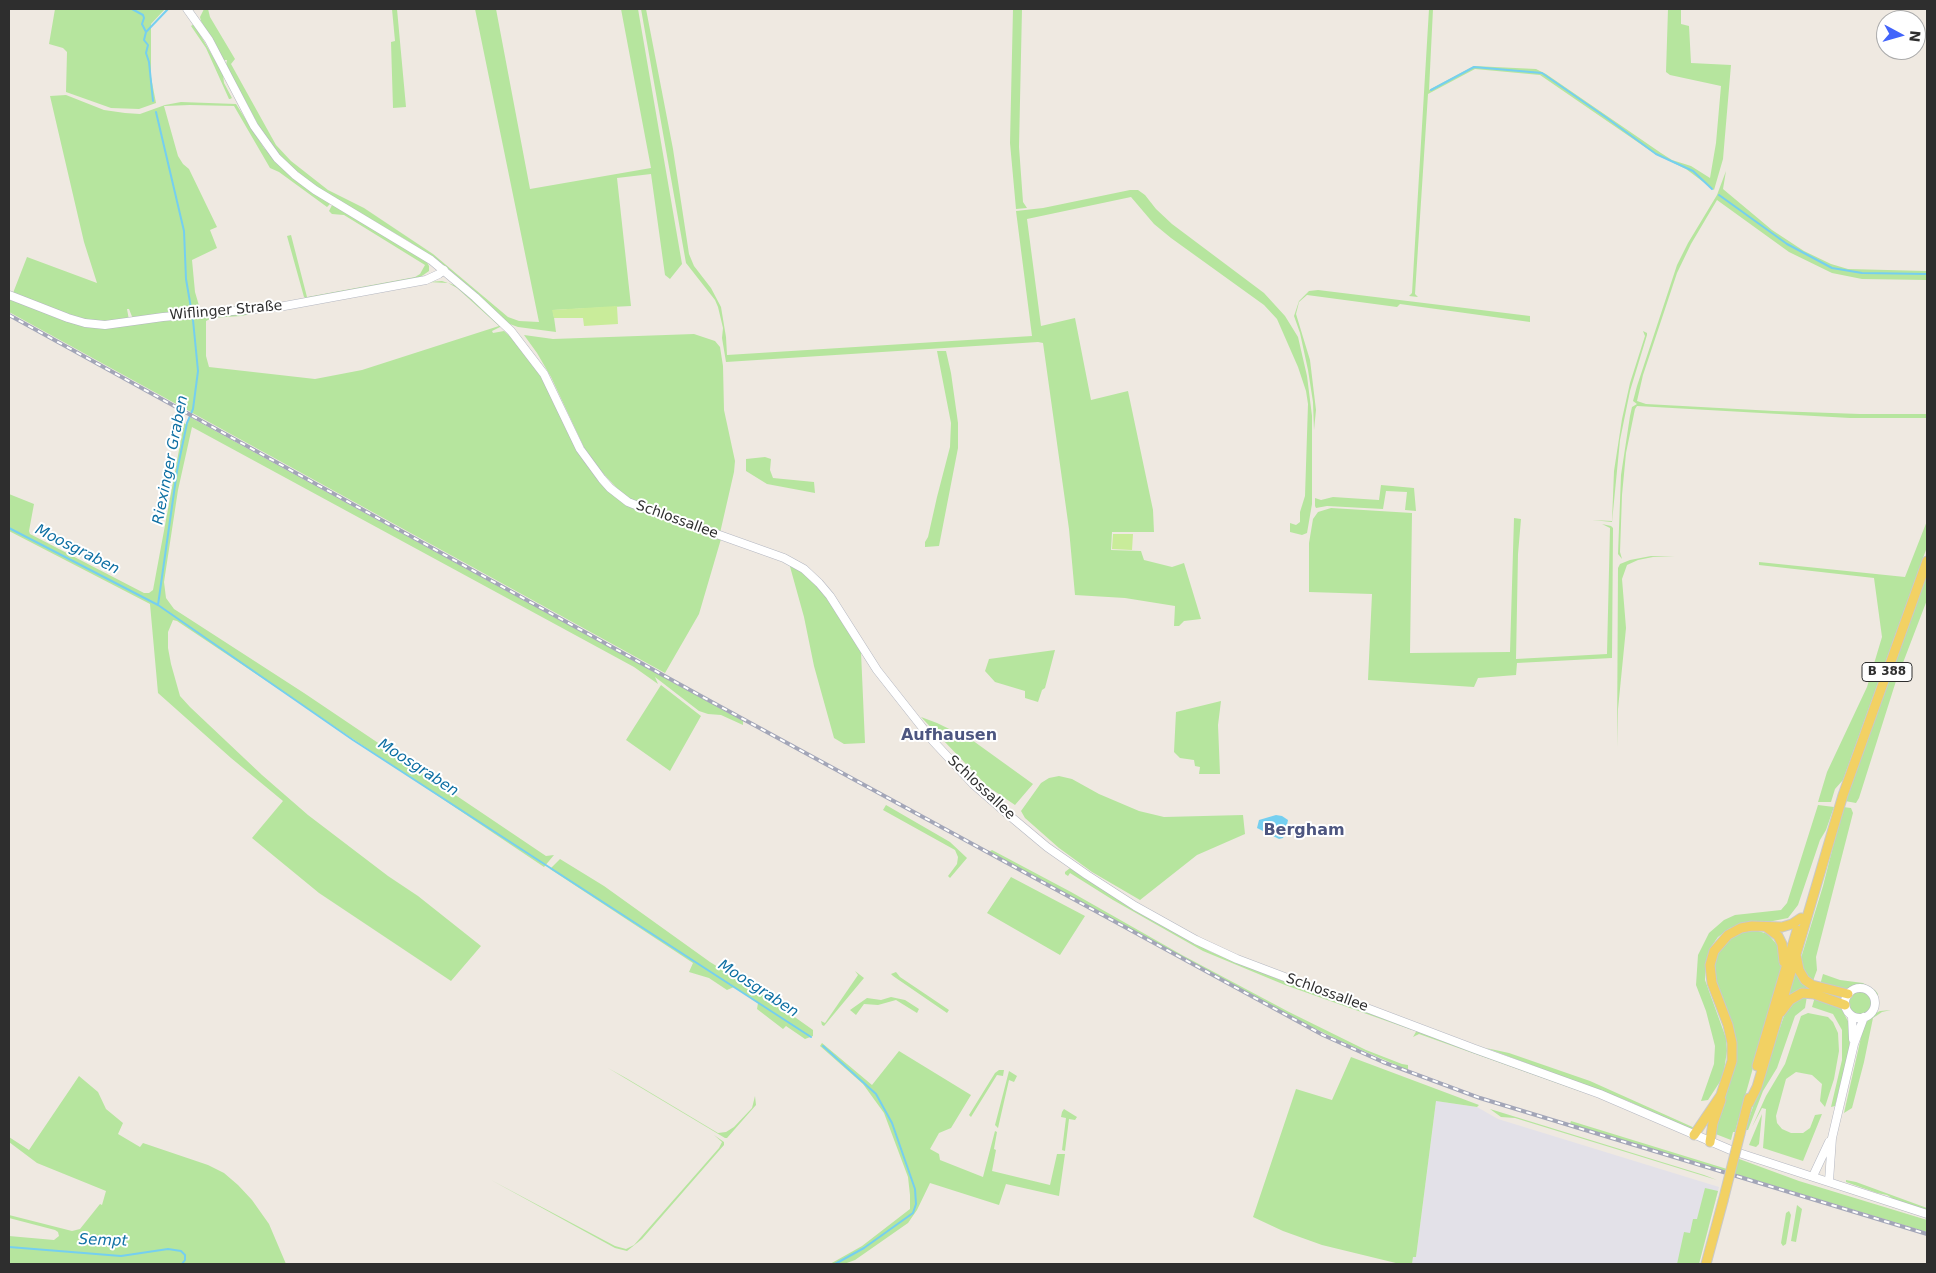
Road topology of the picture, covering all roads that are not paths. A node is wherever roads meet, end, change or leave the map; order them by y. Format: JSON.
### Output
{"nodes":[{"id":1,"x":186,"y":9,"type":"edge"},
{"id":2,"x":444,"y":270,"type":"junction"},
{"id":3,"x":9,"y":295,"type":"edge"},
{"id":4,"x":1927,"y":561,"type":"edge"},
{"id":5,"x":1830,"y":837,"type":"junction"},
{"id":6,"x":1801,"y":918,"type":"junction"},
{"id":7,"x":1766,"y":927,"type":"junction"},
{"id":8,"x":1796,"y":953,"type":"junction"},
{"id":9,"x":1785,"y":968,"type":"junction"},
{"id":10,"x":1848,"y":994,"type":"junction"},
{"id":11,"x":1845,"y":1005,"type":"junction"},
{"id":12,"x":1852,"y":1016,"type":"junction"},
{"id":13,"x":1864,"y":1017,"type":"junction"},
{"id":14,"x":1777,"y":1018,"type":"junction"},
{"id":15,"x":1854,"y":1044,"type":"junction"},
{"id":16,"x":1721,"y":1095,"type":"junction"},
{"id":17,"x":1749,"y":1103,"type":"junction"},
{"id":18,"x":1694,"y":1135,"type":"junction"},
{"id":19,"x":1832,"y":1138,"type":"junction"},
{"id":20,"x":1710,"y":1142,"type":"junction"},
{"id":21,"x":1813,"y":1176,"type":"junction"},
{"id":22,"x":1829,"y":1181,"type":"junction"},
{"id":23,"x":1927,"y":1214,"type":"edge"},
{"id":24,"x":1706,"y":1264,"type":"edge"}],
"edges":[{"from":1,"to":2,"type":"main road","name":"Schlossallee"},
{"from":2,"to":3,"type":"main road","name":"Wiflinger Straße"},
{"from":2,"to":18,"type":"main road","name":"Schlossallee"},
{"from":4,"to":5,"type":"main road","number":"B 388"},
{"from":5,"to":6,"type":"main road","number":"B 388"},
{"from":5,"to":8,"type":"main road","number":"B 388"},
{"from":6,"to":7,"type":"main road"},
{"from":6,"to":9,"type":"main road","number":"B 388"},
{"from":7,"to":9,"type":"main road","number":"B 388"},
{"from":7,"to":16,"type":"main road"},
{"from":8,"to":10,"type":"main road"},
{"from":8,"to":14,"type":"main road","number":"B 388"},
{"from":9,"to":17,"type":"main road","number":"B 388"},
{"from":10,"to":11,"type":"main road"},
{"from":10,"to":13,"type":"main road"},
{"from":11,"to":12,"type":"main road"},
{"from":11,"to":14,"type":"main road","number":"B 388"},
{"from":12,"to":13,"type":"main road"},
{"from":12,"to":15,"type":"main road"},
{"from":13,"to":15,"type":"main road"},
{"from":14,"to":17,"type":"main road","number":"B 388"},
{"from":15,"to":19,"type":"main road"},
{"from":16,"to":18,"type":"main road"},
{"from":16,"to":20,"type":"main road"},
{"from":17,"to":24,"type":"main road","number":"B 388","bridge":true},
{"from":18,"to":20,"type":"main road","name":"Schlossallee"},
{"from":19,"to":21,"type":"main road"},
{"from":19,"to":22,"type":"main road"},
{"from":20,"to":21,"type":"main road","name":"Schlossallee"},
{"from":21,"to":22,"type":"main road","name":"Schlossallee"},
{"from":22,"to":23,"type":"main road","name":"Schlossallee"}]}
